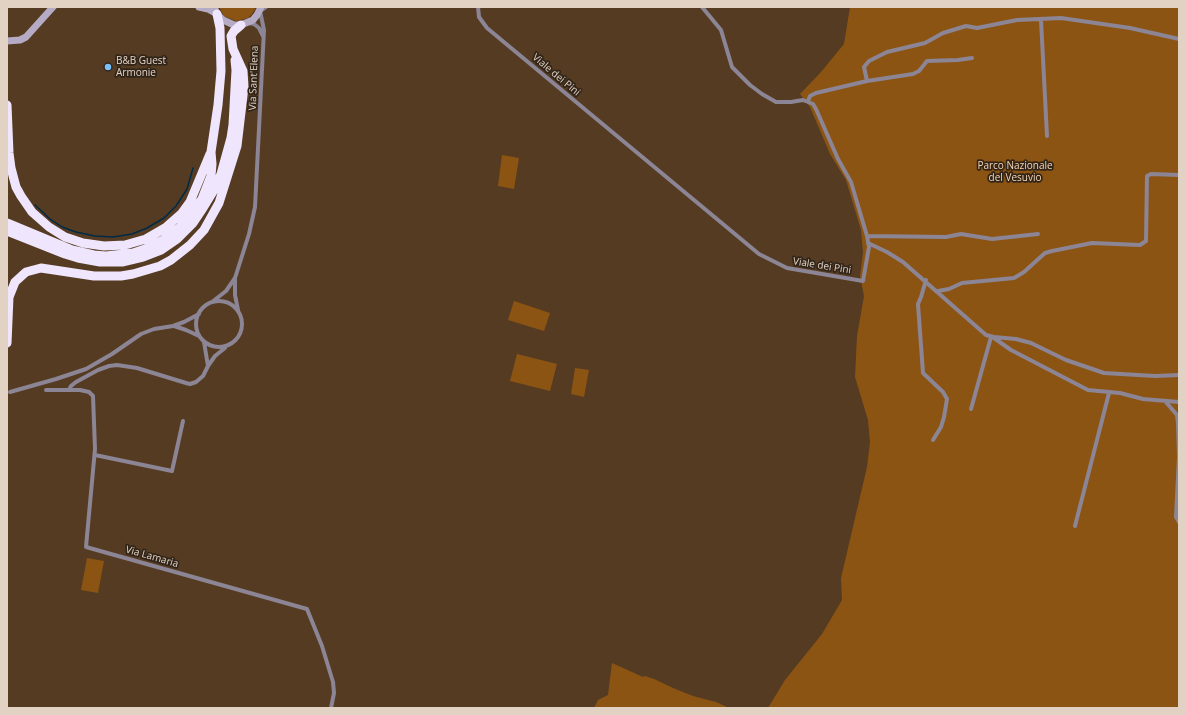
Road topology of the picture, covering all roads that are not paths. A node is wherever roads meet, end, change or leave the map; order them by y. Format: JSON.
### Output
{"nodes":[{"id":1,"x":53,"y":7,"type":"edge"},
{"id":2,"x":199,"y":7,"type":"edge"},
{"id":3,"x":478,"y":7,"type":"edge"},
{"id":4,"x":702,"y":7,"type":"edge"},
{"id":5,"x":263,"y":8,"type":"edge"},
{"id":6,"x":216,"y":11,"type":"edge"},
{"id":7,"x":1041,"y":20,"type":"junction"},
{"id":8,"x":245,"y":24,"type":"junction"},
{"id":9,"x":263,"y":36,"type":"junction"},
{"id":10,"x":1179,"y":39,"type":"edge"},
{"id":11,"x":7,"y":41,"type":"edge"},
{"id":12,"x":234,"y":49,"type":"junction"},
{"id":13,"x":972,"y":58,"type":"dead end"},
{"id":14,"x":867,"y":81,"type":"junction"},
{"id":15,"x":808,"y":101,"type":"junction"},
{"id":16,"x":7,"y":105,"type":"edge"},
{"id":17,"x":1047,"y":136,"type":"dead end"},
{"id":18,"x":211,"y":152,"type":"junction"},
{"id":19,"x":1179,"y":175,"type":"edge"},
{"id":20,"x":7,"y":223,"type":"edge"},
{"id":21,"x":7,"y":231,"type":"edge"},
{"id":22,"x":1038,"y":234,"type":"dead end"},
{"id":23,"x":867,"y":236,"type":"junction"},
{"id":24,"x":868,"y":243,"type":"junction"},
{"id":25,"x":235,"y":278,"type":"junction"},
{"id":26,"x":926,"y":280,"type":"junction"},
{"id":27,"x":938,"y":291,"type":"junction"},
{"id":28,"x":212,"y":302,"type":"junction"},
{"id":29,"x":239,"y":312,"type":"junction"},
{"id":30,"x":198,"y":314,"type":"junction"},
{"id":31,"x":173,"y":326,"type":"junction"},
{"id":32,"x":200,"y":337,"type":"junction"},
{"id":33,"x":992,"y":337,"type":"junction"},
{"id":34,"x":204,"y":342,"type":"junction"},
{"id":35,"x":7,"y":343,"type":"edge"},
{"id":36,"x":226,"y":346,"type":"junction"},
{"id":37,"x":208,"y":366,"type":"junction"},
{"id":38,"x":1179,"y":375,"type":"edge"},
{"id":39,"x":46,"y":390,"type":"dead end"},
{"id":40,"x":69,"y":390,"type":"junction"},
{"id":41,"x":10,"y":392,"type":"dead end"},
{"id":42,"x":1109,"y":393,"type":"junction"},
{"id":43,"x":1165,"y":401,"type":"junction"},
{"id":44,"x":1179,"y":402,"type":"edge"},
{"id":45,"x":971,"y":409,"type":"dead end"},
{"id":46,"x":183,"y":421,"type":"dead end"},
{"id":47,"x":933,"y":440,"type":"dead end"},
{"id":48,"x":94,"y":455,"type":"junction"},
{"id":49,"x":1179,"y":522,"type":"edge"},
{"id":50,"x":1075,"y":526,"type":"dead end"},
{"id":51,"x":331,"y":708,"type":"edge"}],
"edges":[{"from":1,"to":11,"type":"main road"},
{"from":2,"to":6,"type":"main road"},
{"from":3,"to":24,"type":"street","name":"Viale dei Pini"},
{"from":4,"to":15,"type":"street"},
{"from":5,"to":8,"type":"main road"},
{"from":5,"to":9,"type":"street","name":"Via Sant'Elena"},
{"from":6,"to":8,"type":"main road"},
{"from":6,"to":18,"type":"highway"},
{"from":7,"to":10,"type":"street"},
{"from":7,"to":14,"type":"street"},
{"from":7,"to":17,"type":"street"},
{"from":8,"to":9,"type":"street","name":"Via Sant'Elena"},
{"from":8,"to":12,"type":"highway"},
{"from":9,"to":25,"type":"street","name":"Via Sant'Elena"},
{"from":12,"to":21,"type":"highway"},
{"from":12,"to":35,"type":"highway"},
{"from":13,"to":14,"type":"street"},
{"from":14,"to":15,"type":"street"},
{"from":15,"to":23,"type":"street","name":"Viale dei Pini"},
{"from":16,"to":18,"type":"highway"},
{"from":18,"to":20,"type":"highway"},
{"from":19,"to":27,"type":"street"},
{"from":22,"to":23,"type":"street"},
{"from":23,"to":24,"type":"street","name":"Viale dei Pini"},
{"from":24,"to":26,"type":"street"},
{"from":25,"to":28,"type":"street"},
{"from":25,"to":29,"type":"street"},
{"from":26,"to":27,"type":"street"},
{"from":26,"to":47,"type":"street"},
{"from":27,"to":33,"type":"street"},
{"from":28,"to":29,"type":"street"},
{"from":28,"to":30,"type":"street"},
{"from":29,"to":36,"type":"street"},
{"from":30,"to":31,"type":"street"},
{"from":30,"to":32,"type":"street"},
{"from":31,"to":32,"type":"street"},
{"from":31,"to":41,"type":"street"},
{"from":32,"to":34,"type":"street"},
{"from":33,"to":38,"type":"street"},
{"from":33,"to":42,"type":"street"},
{"from":33,"to":45,"type":"street"},
{"from":34,"to":36,"type":"street"},
{"from":34,"to":37,"type":"street"},
{"from":36,"to":37,"type":"street"},
{"from":37,"to":40,"type":"street"},
{"from":39,"to":40,"type":"street","name":"Via Lamaria"},
{"from":40,"to":48,"type":"street","name":"Via Lamaria"},
{"from":42,"to":43,"type":"street"},
{"from":42,"to":50,"type":"street"},
{"from":43,"to":44,"type":"street"},
{"from":43,"to":49,"type":"street"},
{"from":46,"to":48,"type":"street"},
{"from":48,"to":51,"type":"street","name":"Via Lamaria"}]}
